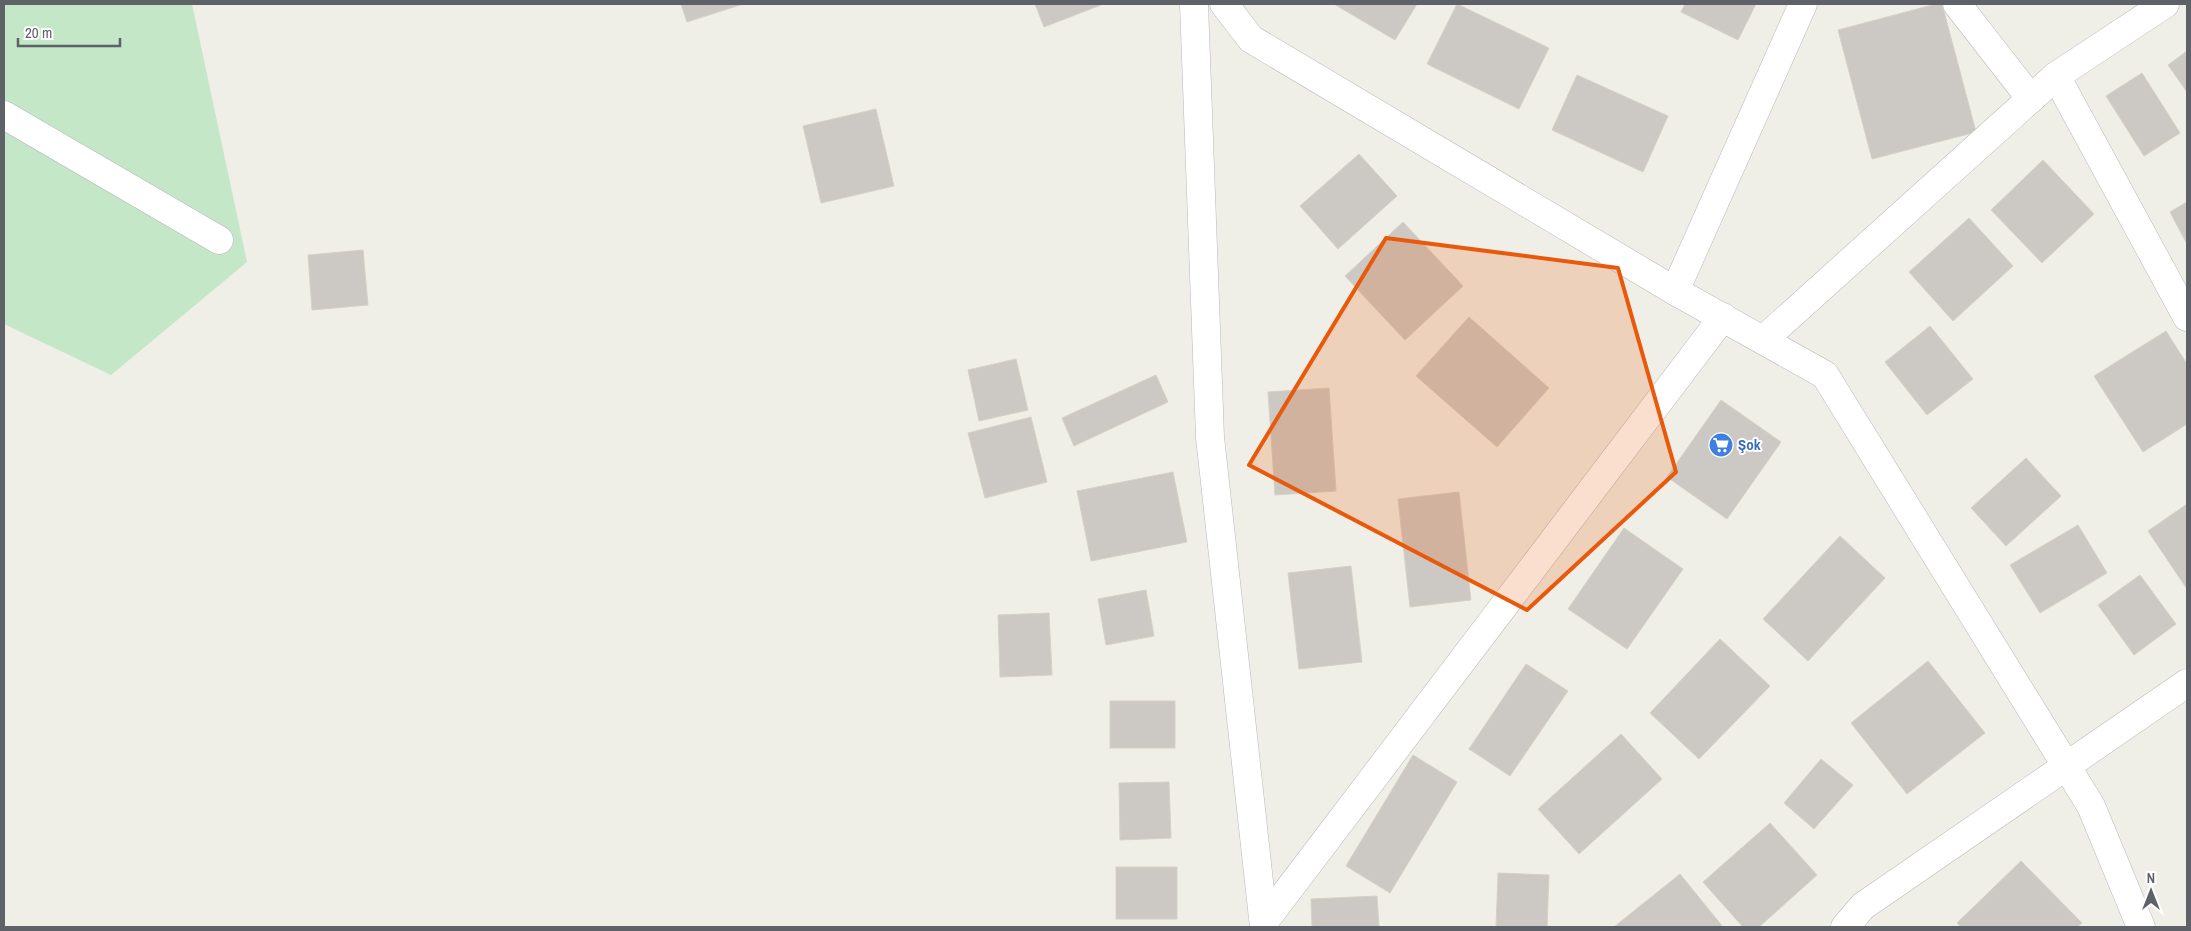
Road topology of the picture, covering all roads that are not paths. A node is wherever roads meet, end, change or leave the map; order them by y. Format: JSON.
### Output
{"nodes":[{"id":1,"x":1194,"y":4,"type":"edge"},
{"id":2,"x":1224,"y":4,"type":"edge"},
{"id":3,"x":1803,"y":4,"type":"edge"},
{"id":4,"x":1957,"y":4,"type":"edge"},
{"id":5,"x":2165,"y":4,"type":"edge"},
{"id":6,"x":2056,"y":76,"type":"junction"},
{"id":7,"x":2031,"y":99,"type":"junction"},
{"id":8,"x":4,"y":115,"type":"edge"},
{"id":9,"x":219,"y":240,"type":"dead end"},
{"id":10,"x":1675,"y":291,"type":"junction"},
{"id":11,"x":1722,"y":317,"type":"junction"},
{"id":12,"x":2187,"y":318,"type":"edge"},
{"id":13,"x":1763,"y":340,"type":"junction"},
{"id":14,"x":2187,"y":683,"type":"edge"},
{"id":15,"x":2066,"y":765,"type":"junction"},
{"id":16,"x":1264,"y":924,"type":"edge"},
{"id":17,"x":1846,"y":927,"type":"edge"},
{"id":18,"x":2141,"y":927,"type":"edge"}],
"edges":[{"from":1,"to":16,"type":"street"},
{"from":2,"to":10,"type":"street"},
{"from":3,"to":10,"type":"street"},
{"from":4,"to":7,"type":"street"},
{"from":5,"to":6,"type":"street"},
{"from":6,"to":7,"type":"street"},
{"from":6,"to":12,"type":"street"},
{"from":7,"to":13,"type":"street"},
{"from":8,"to":9,"type":"street"},
{"from":10,"to":11,"type":"street"},
{"from":11,"to":13,"type":"street"},
{"from":11,"to":16,"type":"street"},
{"from":13,"to":15,"type":"street"},
{"from":14,"to":15,"type":"street"},
{"from":15,"to":17,"type":"street"},
{"from":15,"to":18,"type":"street"}]}
